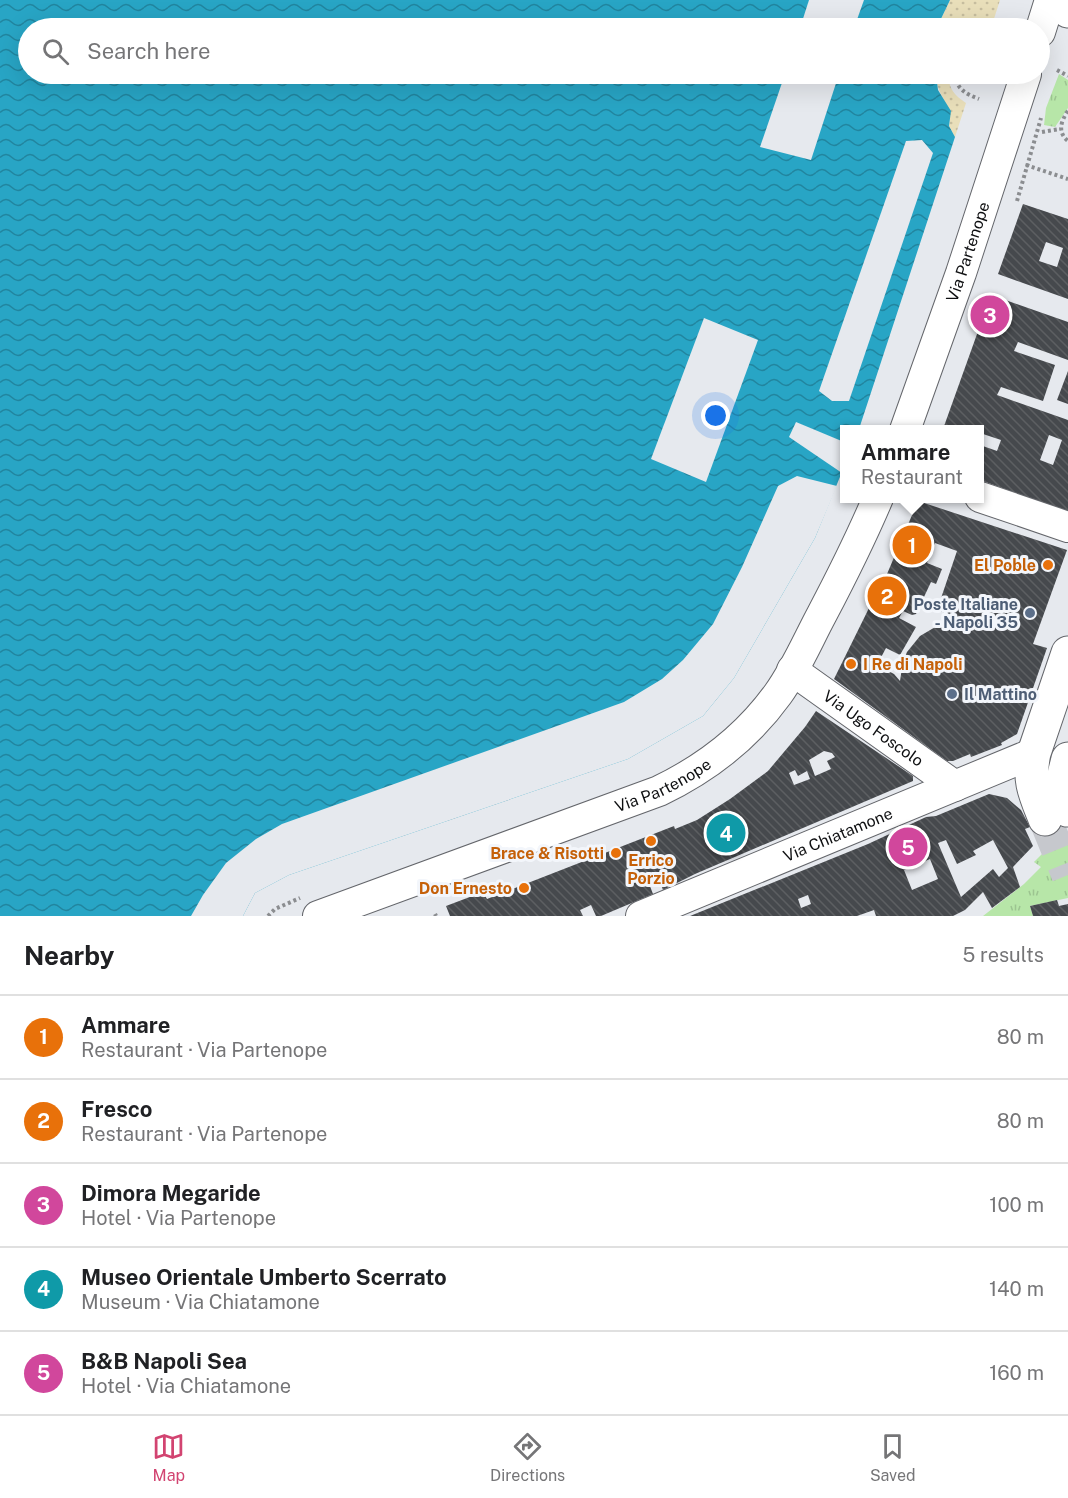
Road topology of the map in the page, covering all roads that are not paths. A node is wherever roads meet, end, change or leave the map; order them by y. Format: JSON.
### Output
{"nodes":[{"id":1,"x":1050,"y":0,"type":"edge"},
{"id":2,"x":1060,"y":0,"type":"edge"},
{"id":3,"x":1068,"y":11,"type":"edge"},
{"id":4,"x":1044,"y":18,"type":"edge"},
{"id":5,"x":1025,"y":84,"type":"edge"},
{"id":6,"x":905,"y":425,"type":"edge"},
{"id":7,"x":984,"y":498,"type":"edge"},
{"id":8,"x":876,"y":503,"type":"edge"},
{"id":9,"x":1068,"y":527,"type":"edge"},
{"id":10,"x":1068,"y":653,"type":"edge"},
{"id":11,"x":792,"y":670,"type":"junction"},
{"id":12,"x":1034,"y":753,"type":"junction"},
{"id":13,"x":1068,"y":759,"type":"edge"},
{"id":14,"x":955,"y":786,"type":"junction"},
{"id":15,"x":1056,"y":814,"type":"edge"},
{"id":16,"x":314,"y":905,"type":"edge"},
{"id":17,"x":641,"y":916,"type":"edge"}],
"edges":[{"from":1,"to":4,"type":"street"},
{"from":2,"to":3,"type":"main road"},
{"from":5,"to":6,"type":"street","name":"Via Partenope"},
{"from":7,"to":9,"type":"street"},
{"from":8,"to":11,"type":"street","name":"Via Partenope"},
{"from":10,"to":12,"type":"main road"},
{"from":11,"to":14,"type":"street","name":"Via Ugo Foscolo"},
{"from":11,"to":16,"type":"street","name":"Via Partenope"},
{"from":12,"to":14,"type":"street","name":"Via Chiatamone"},
{"from":12,"to":15,"type":"main road"},
{"from":13,"to":15,"type":"main road"},
{"from":14,"to":17,"type":"street","name":"Via Chiatamone"}]}
